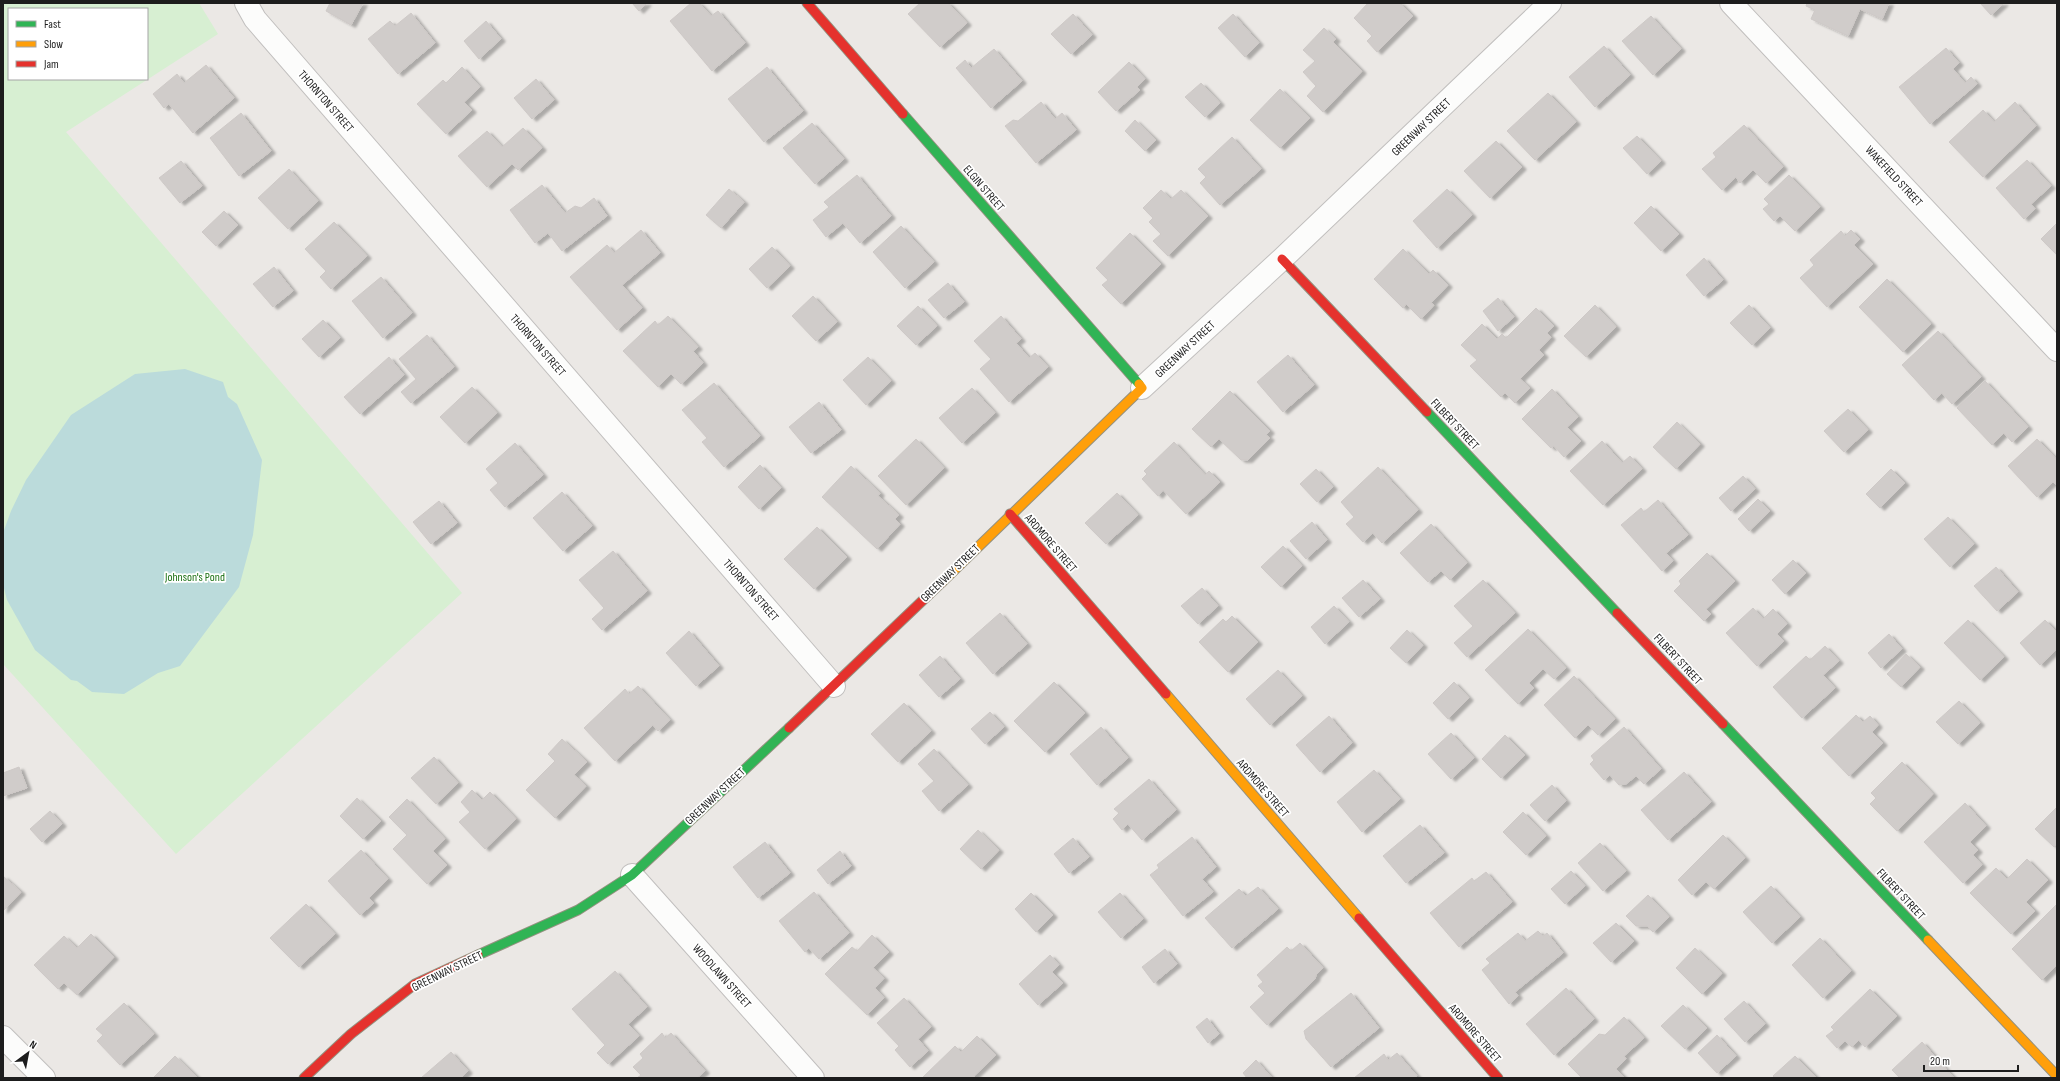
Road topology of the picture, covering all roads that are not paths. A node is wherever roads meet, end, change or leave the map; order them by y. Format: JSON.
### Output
{"nodes":[{"id":1,"x":246,"y":3,"type":"edge"},
{"id":2,"x":807,"y":3,"type":"edge"},
{"id":3,"x":1550,"y":3,"type":"edge"},
{"id":4,"x":1731,"y":3,"type":"edge"},
{"id":5,"x":1282,"y":259,"type":"junction"},
{"id":6,"x":2057,"y":350,"type":"edge"},
{"id":7,"x":1142,"y":388,"type":"junction"},
{"id":8,"x":1010,"y":514,"type":"junction"},
{"id":9,"x":834,"y":686,"type":"junction"},
{"id":10,"x":632,"y":875,"type":"junction"},
{"id":11,"x":3,"y":1037,"type":"edge"},
{"id":12,"x":2057,"y":1076,"type":"edge"},
{"id":13,"x":44,"y":1078,"type":"edge"},
{"id":14,"x":304,"y":1078,"type":"edge"},
{"id":15,"x":813,"y":1078,"type":"edge"},
{"id":16,"x":1498,"y":1078,"type":"edge"}],
"edges":[{"from":1,"to":9,"type":"street","name":"THORNTON STREET"},
{"from":2,"to":7,"type":"street","name":"ELGIN STREET"},
{"from":3,"to":5,"type":"street","name":"GREENWAY STREET"},
{"from":4,"to":6,"type":"street","name":"WAKEFIELD STREET"},
{"from":5,"to":7,"type":"street","name":"GREENWAY STREET"},
{"from":5,"to":12,"type":"street","name":"FILBERT STREET"},
{"from":7,"to":8,"type":"street","name":"GREENWAY STREET"},
{"from":8,"to":9,"type":"street","name":"GREENWAY STREET"},
{"from":8,"to":16,"type":"street","name":"ARDMORE STREET"},
{"from":9,"to":10,"type":"street","name":"GREENWAY STREET"},
{"from":10,"to":14,"type":"street","name":"GREENWAY STREET"},
{"from":10,"to":15,"type":"street","name":"WOODLAWN STREET"},
{"from":11,"to":13,"type":"street"}]}
